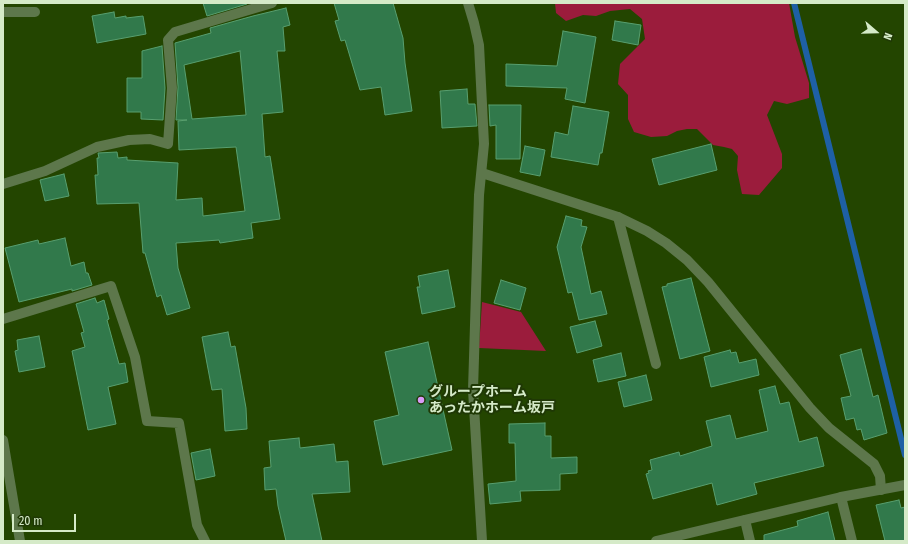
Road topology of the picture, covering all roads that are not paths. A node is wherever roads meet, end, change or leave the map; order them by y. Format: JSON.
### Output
{"nodes":[{"id":1,"x":272,"y":3,"type":"edge"},
{"id":2,"x":468,"y":3,"type":"edge"},
{"id":3,"x":3,"y":12,"type":"edge"},
{"id":4,"x":35,"y":12,"type":"dead end"},
{"id":5,"x":482,"y":173,"type":"junction"},
{"id":6,"x":3,"y":184,"type":"edge"},
{"id":7,"x":618,"y":217,"type":"junction"},
{"id":8,"x":3,"y":319,"type":"edge"},
{"id":9,"x":656,"y":364,"type":"dead end"},
{"id":10,"x":3,"y":440,"type":"edge"},
{"id":11,"x":5,"y":459,"type":"edge"},
{"id":12,"x":905,"y":485,"type":"edge"},
{"id":13,"x":881,"y":490,"type":"junction"},
{"id":14,"x":841,"y":497,"type":"junction"},
{"id":15,"x":745,"y":520,"type":"junction"},
{"id":16,"x":679,"y":538,"type":"edge"},
{"id":17,"x":20,"y":541,"type":"edge"},
{"id":18,"x":205,"y":541,"type":"edge"},
{"id":19,"x":482,"y":541,"type":"edge"},
{"id":20,"x":656,"y":541,"type":"edge"},
{"id":21,"x":750,"y":541,"type":"edge"},
{"id":22,"x":852,"y":541,"type":"edge"}],
"edges":[{"from":1,"to":6,"type":"street"},
{"from":2,"to":5,"type":"street"},
{"from":3,"to":4,"type":"street"},
{"from":5,"to":7,"type":"street"},
{"from":5,"to":19,"type":"street"},
{"from":7,"to":9,"type":"street"},
{"from":7,"to":13,"type":"street"},
{"from":8,"to":18,"type":"street"},
{"from":10,"to":11,"type":"street"},
{"from":11,"to":17,"type":"street"},
{"from":12,"to":13,"type":"street"},
{"from":13,"to":14,"type":"street"},
{"from":14,"to":15,"type":"street"},
{"from":14,"to":22,"type":"street"},
{"from":15,"to":16,"type":"street"},
{"from":15,"to":21,"type":"street"},
{"from":16,"to":20,"type":"street"}]}
